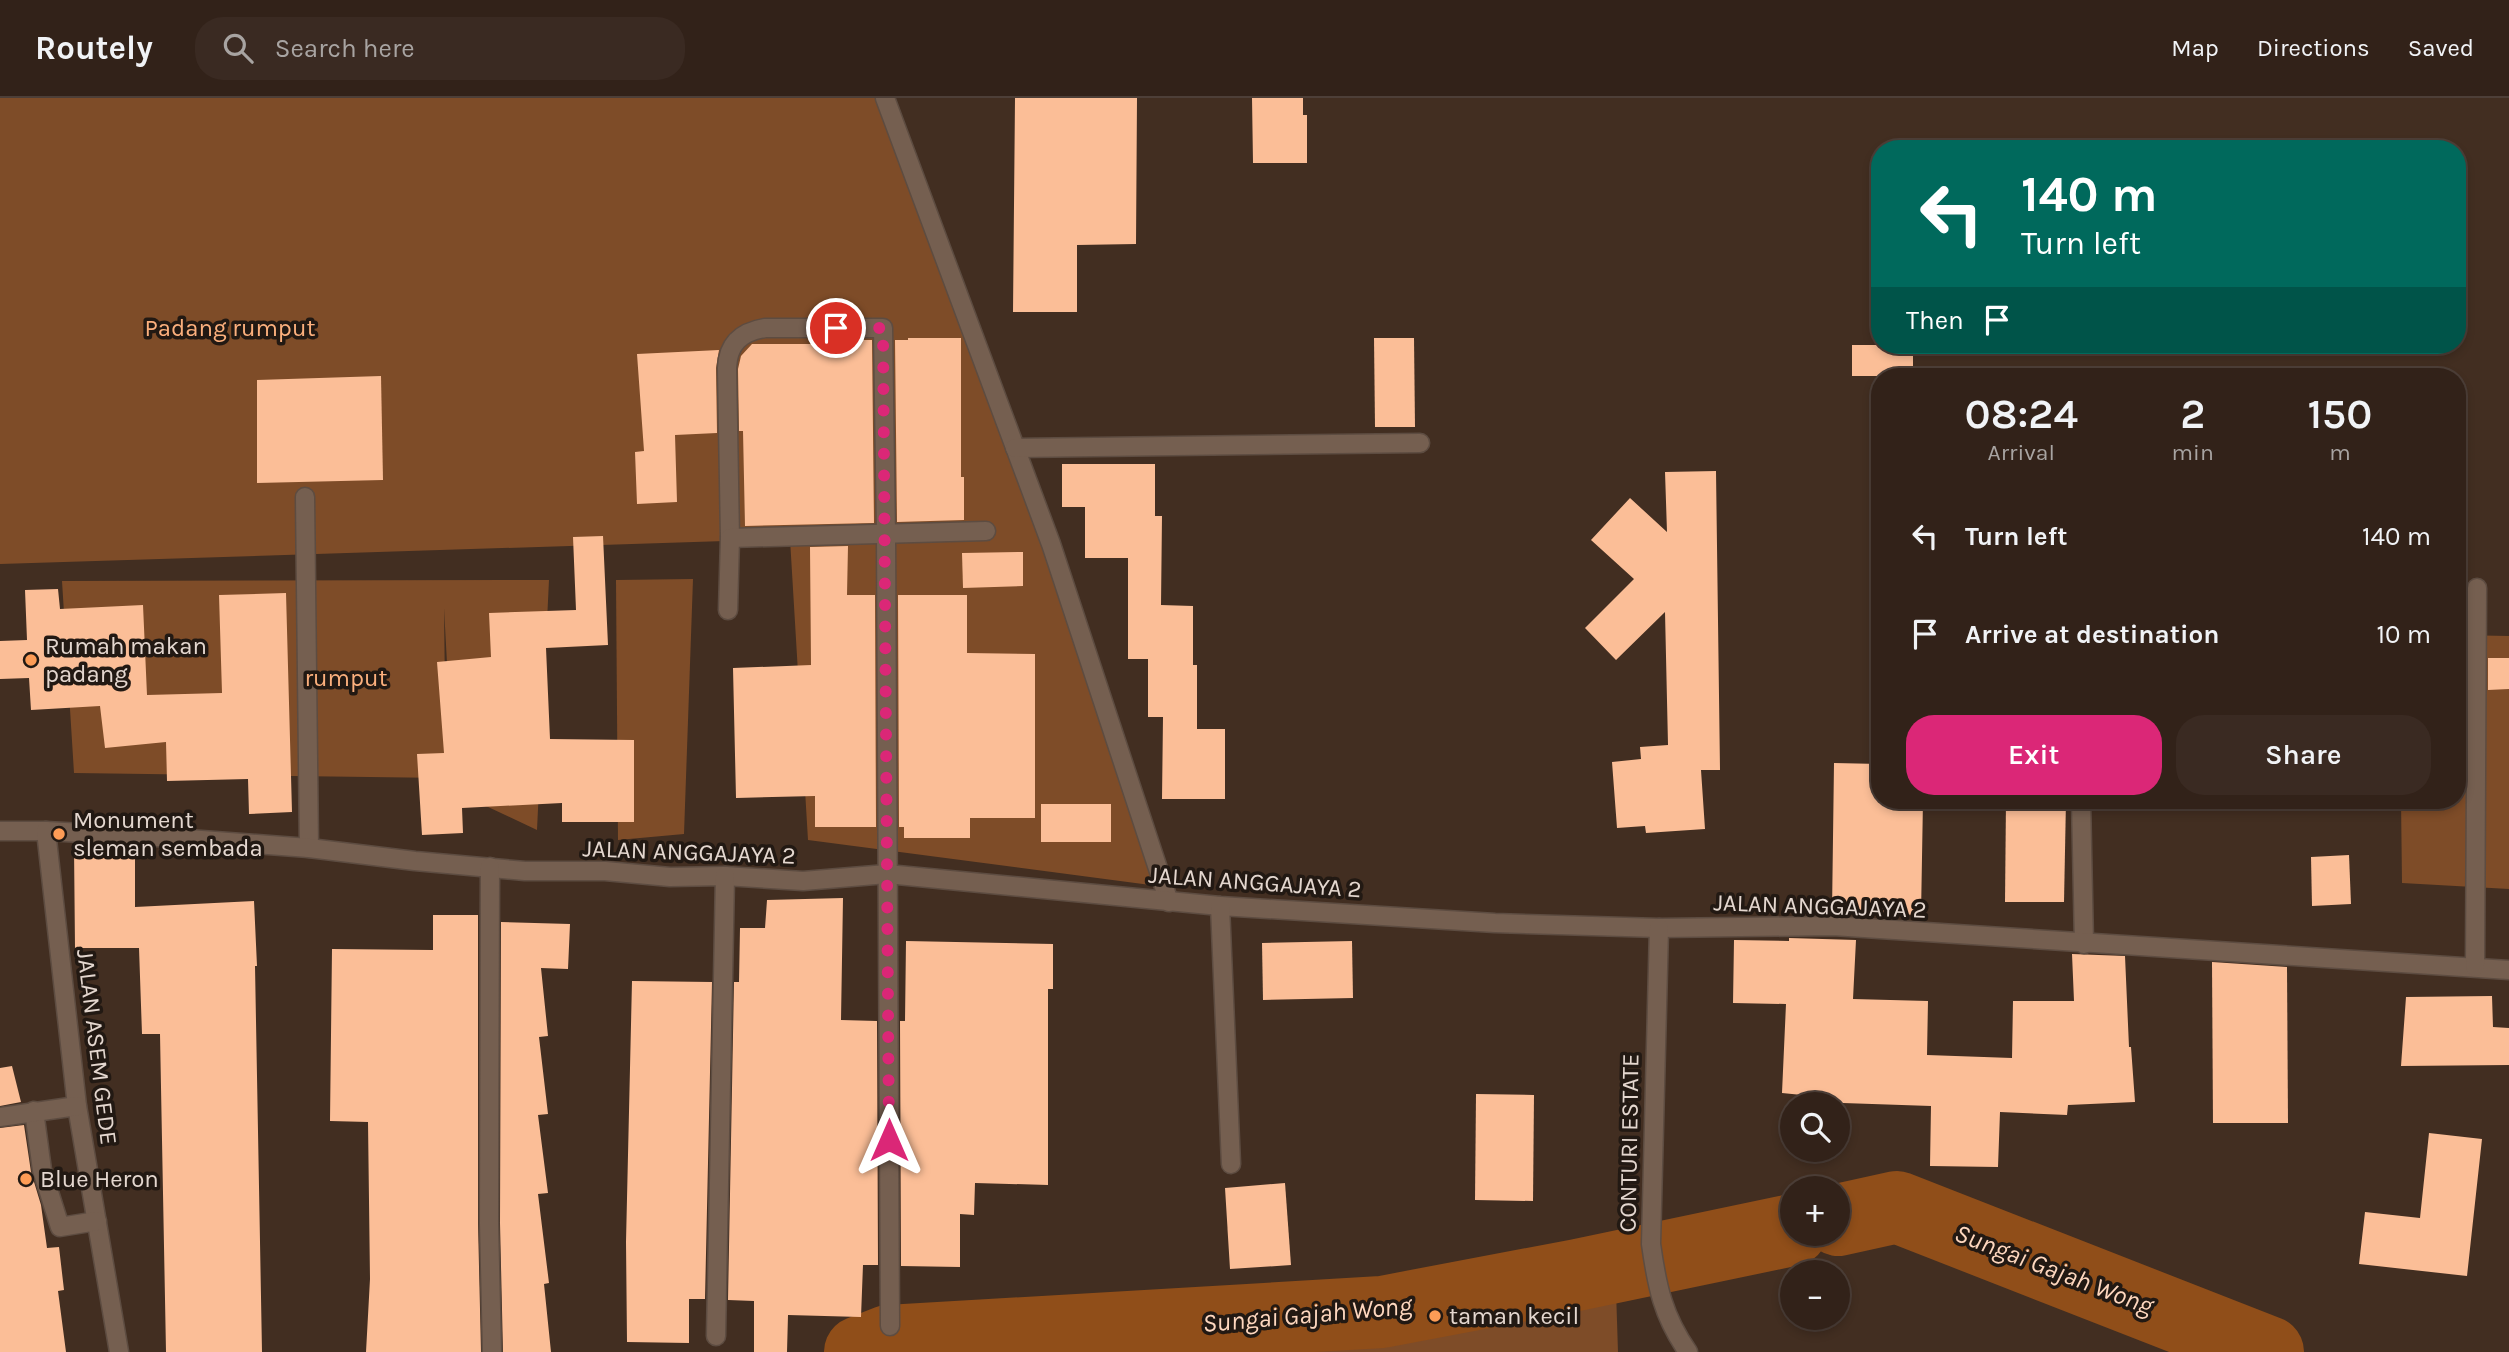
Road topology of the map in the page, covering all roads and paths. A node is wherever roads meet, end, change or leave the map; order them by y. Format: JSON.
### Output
{"nodes":[{"id":1,"x":885,"y":98,"type":"edge"},
{"id":2,"x":1420,"y":443,"type":"dead end"},
{"id":3,"x":1015,"y":449,"type":"junction"},
{"id":4,"x":305,"y":497,"type":"dead end"},
{"id":5,"x":986,"y":531,"type":"dead end"},
{"id":6,"x":886,"y":534,"type":"junction"},
{"id":7,"x":730,"y":538,"type":"junction"},
{"id":8,"x":2477,"y":588,"type":"dead end"},
{"id":9,"x":728,"y":610,"type":"dead end"},
{"id":10,"x":2081,"y":809,"type":"edge"},
{"id":11,"x":0,"y":831,"type":"edge"},
{"id":12,"x":46,"y":831,"type":"junction"},
{"id":13,"x":309,"y":848,"type":"junction"},
{"id":14,"x":490,"y":867,"type":"junction"},
{"id":15,"x":887,"y":874,"type":"junction"},
{"id":16,"x":725,"y":876,"type":"junction"},
{"id":17,"x":1168,"y":902,"type":"junction"},
{"id":18,"x":1220,"y":906,"type":"junction"},
{"id":19,"x":1659,"y":928,"type":"junction"},
{"id":20,"x":2084,"y":944,"type":"junction"},
{"id":21,"x":2475,"y":967,"type":"junction"},
{"id":22,"x":2509,"y":970,"type":"edge"},
{"id":23,"x":77,"y":1106,"type":"junction"},
{"id":24,"x":34,"y":1111,"type":"junction"},
{"id":25,"x":0,"y":1117,"type":"edge"},
{"id":26,"x":1231,"y":1164,"type":"dead end"},
{"id":27,"x":97,"y":1220,"type":"junction"},
{"id":28,"x":890,"y":1326,"type":"dead end"},
{"id":29,"x":716,"y":1336,"type":"dead end"},
{"id":30,"x":119,"y":1352,"type":"edge"},
{"id":31,"x":492,"y":1352,"type":"edge"},
{"id":32,"x":1688,"y":1352,"type":"edge"}],
"edges":[{"from":1,"to":3,"type":"street"},
{"from":2,"to":3,"type":"street"},
{"from":3,"to":17,"type":"street"},
{"from":4,"to":13,"type":"street"},
{"from":5,"to":6,"type":"street"},
{"from":6,"to":7,"type":"street"},
{"from":6,"to":7,"type":"street"},
{"from":6,"to":15,"type":"street"},
{"from":7,"to":9,"type":"street"},
{"from":8,"to":21,"type":"street"},
{"from":10,"to":20,"type":"street"},
{"from":11,"to":12,"type":"street","name":"JALAN ANGGAJAYA 2"},
{"from":12,"to":13,"type":"street","name":"JALAN ANGGAJAYA 2"},
{"from":12,"to":23,"type":"street","name":"JALAN ASEM GEDE"},
{"from":13,"to":14,"type":"street","name":"JALAN ANGGAJAYA 2"},
{"from":14,"to":16,"type":"street","name":"JALAN ANGGAJAYA 2"},
{"from":14,"to":31,"type":"street"},
{"from":15,"to":16,"type":"street","name":"JALAN ANGGAJAYA 2"},
{"from":15,"to":17,"type":"street","name":"JALAN ANGGAJAYA 2"},
{"from":15,"to":28,"type":"street"},
{"from":16,"to":29,"type":"street"},
{"from":17,"to":18,"type":"street","name":"JALAN ANGGAJAYA 2"},
{"from":18,"to":19,"type":"street","name":"JALAN ANGGAJAYA 2"},
{"from":18,"to":26,"type":"street"},
{"from":19,"to":20,"type":"street","name":"JALAN ANGGAJAYA 2"},
{"from":19,"to":32,"type":"street","name":"CONTURI ESTATE"},
{"from":20,"to":21,"type":"street","name":"JALAN ANGGAJAYA 2"},
{"from":21,"to":22,"type":"street","name":"JALAN ANGGAJAYA 2"},
{"from":23,"to":24,"type":"street"},
{"from":23,"to":27,"type":"street","name":"JALAN ASEM GEDE"},
{"from":24,"to":25,"type":"street"},
{"from":24,"to":27,"type":"street"},
{"from":27,"to":30,"type":"street","name":"JALAN ASEM GEDE"}]}
